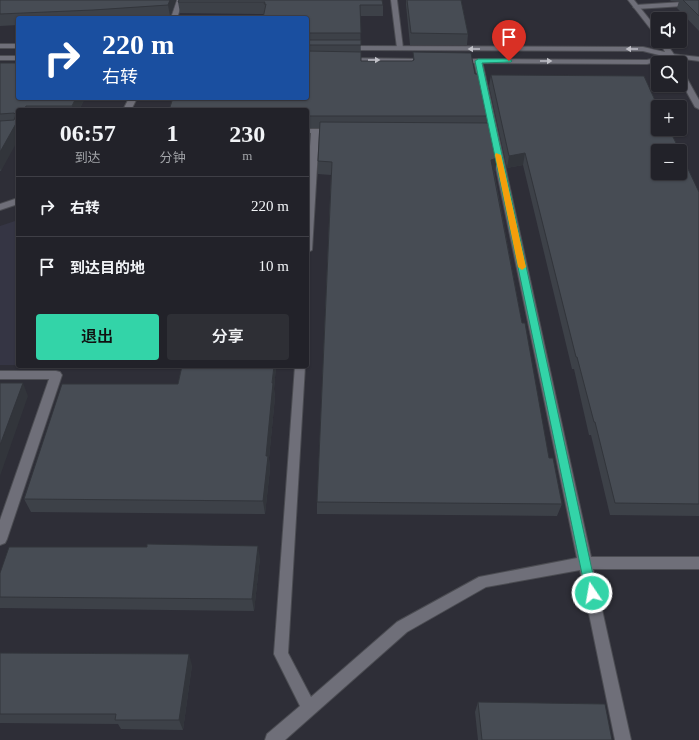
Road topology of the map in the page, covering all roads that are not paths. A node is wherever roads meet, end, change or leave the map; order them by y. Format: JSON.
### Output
{"nodes":[{"id":1,"x":180,"y":0,"type":"edge"},
{"id":2,"x":394,"y":0,"type":"edge"},
{"id":3,"x":631,"y":0,"type":"edge"},
{"id":4,"x":699,"y":4,"type":"edge"},
{"id":5,"x":636,"y":7,"type":"junction"},
{"id":6,"x":175,"y":16,"type":"edge"},
{"id":7,"x":651,"y":26,"type":"edge"},
{"id":8,"x":0,"y":46,"type":"edge"},
{"id":9,"x":16,"y":46,"type":"edge"},
{"id":10,"x":338,"y":48,"type":"edge"},
{"id":11,"x":400,"y":48,"type":"junction"},
{"id":12,"x":661,"y":56,"type":"edge"},
{"id":13,"x":0,"y":58,"type":"edge"},
{"id":14,"x":16,"y":58,"type":"edge"},
{"id":15,"x":687,"y":59,"type":"edge"},
{"id":16,"x":699,"y":59,"type":"edge"},
{"id":17,"x":338,"y":60,"type":"edge"},
{"id":18,"x":432,"y":61,"type":"edge"},
{"id":19,"x":447,"y":61,"type":"edge"},
{"id":20,"x":478,"y":61,"type":"junction"},
{"id":21,"x":651,"y":62,"type":"edge"},
{"id":22,"x":687,"y":86,"type":"edge"},
{"id":23,"x":699,"y":107,"type":"edge"},
{"id":24,"x":311,"y":131,"type":"edge"},
{"id":25,"x":346,"y":131,"type":"edge"},
{"id":26,"x":470,"y":132,"type":"edge"},
{"id":27,"x":493,"y":132,"type":"junction"},
{"id":28,"x":309,"y":190,"type":"edge"},
{"id":29,"x":16,"y":202,"type":"edge"},
{"id":30,"x":0,"y":207,"type":"edge"},
{"id":31,"x":300,"y":368,"type":"edge"},
{"id":32,"x":0,"y":375,"type":"edge"},
{"id":33,"x":0,"y":539,"type":"edge"},
{"id":34,"x":585,"y":563,"type":"junction"},
{"id":35,"x":699,"y":563,"type":"edge"},
{"id":36,"x":309,"y":708,"type":"junction"},
{"id":37,"x":273,"y":740,"type":"edge"},
{"id":38,"x":623,"y":740,"type":"edge"}],
"edges":[{"from":1,"to":6,"type":"street"},
{"from":2,"to":11,"type":"street"},
{"from":3,"to":5,"type":"street"},
{"from":4,"to":5,"type":"street"},
{"from":5,"to":7,"type":"street"},
{"from":8,"to":9,"type":"street"},
{"from":10,"to":11,"type":"street"},
{"from":12,"to":11,"type":"street","one_way":true},
{"from":13,"to":14,"type":"street"},
{"from":15,"to":16,"type":"street"},
{"from":17,"to":18,"type":"street","one_way":true},
{"from":19,"to":20,"type":"street"},
{"from":20,"to":21,"type":"street","one_way":true},
{"from":20,"to":27,"type":"street"},
{"from":22,"to":23,"type":"street"},
{"from":24,"to":25,"type":"street"},
{"from":24,"to":28,"type":"street"},
{"from":26,"to":27,"type":"street"},
{"from":27,"to":34,"type":"street"},
{"from":29,"to":30,"type":"street"},
{"from":31,"to":36,"type":"street"},
{"from":32,"to":33,"type":"street"},
{"from":34,"to":35,"type":"street"},
{"from":34,"to":36,"type":"street"},
{"from":34,"to":38,"type":"street"},
{"from":36,"to":37,"type":"street"}]}
